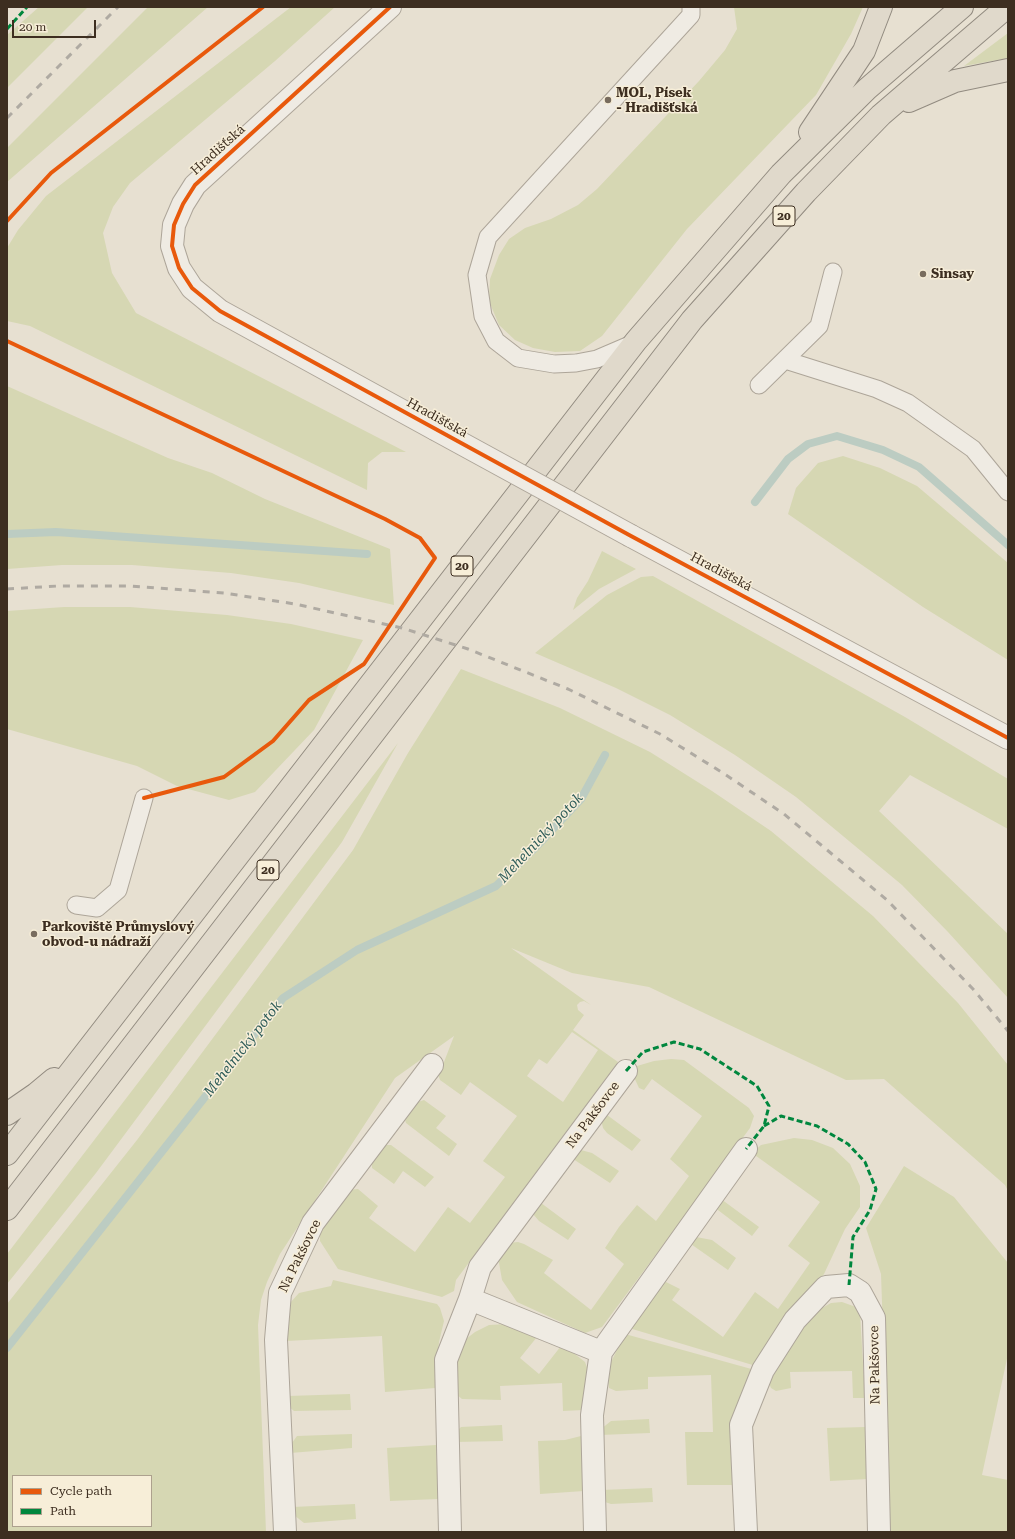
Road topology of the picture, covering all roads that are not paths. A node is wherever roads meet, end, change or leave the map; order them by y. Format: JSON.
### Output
{"nodes":[{"id":1,"x":390,"y":7,"type":"edge"},
{"id":2,"x":691,"y":7,"type":"edge"},
{"id":3,"x":881,"y":7,"type":"edge"},
{"id":4,"x":962,"y":7,"type":"edge"},
{"id":5,"x":1007,"y":7,"type":"edge"},
{"id":6,"x":1008,"y":70,"type":"edge"},
{"id":7,"x":881,"y":115,"type":"junction"},
{"id":8,"x":781,"y":174,"type":"junction"},
{"id":9,"x":833,"y":272,"type":"dead end"},
{"id":10,"x":636,"y":341,"type":"junction"},
{"id":11,"x":785,"y":360,"type":"junction"},
{"id":12,"x":759,"y":385,"type":"dead end"},
{"id":13,"x":1008,"y":492,"type":"edge"},
{"id":14,"x":1008,"y":738,"type":"edge"},
{"id":15,"x":144,"y":798,"type":"dead end"},
{"id":16,"x":76,"y":905,"type":"dead end"},
{"id":17,"x":88,"y":1049,"type":"junction"},
{"id":18,"x":432,"y":1065,"type":"dead end"},
{"id":19,"x":626,"y":1071,"type":"dead end"},
{"id":20,"x":7,"y":1114,"type":"edge"},
{"id":21,"x":746,"y":1149,"type":"dead end"},
{"id":22,"x":7,"y":1154,"type":"edge"},
{"id":23,"x":7,"y":1209,"type":"edge"},
{"id":24,"x":470,"y":1299,"type":"junction"},
{"id":25,"x":602,"y":1352,"type":"junction"},
{"id":26,"x":284,"y":1532,"type":"edge"},
{"id":27,"x":450,"y":1532,"type":"edge"},
{"id":28,"x":595,"y":1532,"type":"edge"},
{"id":29,"x":746,"y":1532,"type":"edge"},
{"id":30,"x":879,"y":1532,"type":"edge"}],
"edges":[{"from":1,"to":14,"type":"street","name":"Hradišťská","bridge":true},
{"from":2,"to":10,"type":"lane"},
{"from":3,"to":8,"type":"highway"},
{"from":4,"to":8,"type":"highway","number":"20"},
{"from":5,"to":7,"type":"highway","number":"20"},
{"from":6,"to":7,"type":"highway"},
{"from":7,"to":23,"type":"highway","number":"20"},
{"from":8,"to":10,"type":"highway","number":"20"},
{"from":9,"to":11,"type":"lane"},
{"from":10,"to":17,"type":"highway","number":"20"},
{"from":11,"to":12,"type":"lane"},
{"from":11,"to":13,"type":"lane"},
{"from":15,"to":16,"type":"lane"},
{"from":17,"to":20,"type":"highway"},
{"from":17,"to":22,"type":"highway","number":"20"},
{"from":18,"to":26,"type":"street","name":"Na Pakšovce"},
{"from":19,"to":24,"type":"street","name":"Na Pakšovce"},
{"from":21,"to":25,"type":"street"},
{"from":24,"to":25,"type":"street"},
{"from":24,"to":27,"type":"street","name":"Na Pakšovce"},
{"from":25,"to":28,"type":"street"},
{"from":29,"to":30,"type":"street","name":"Na Pakšovce"}]}
